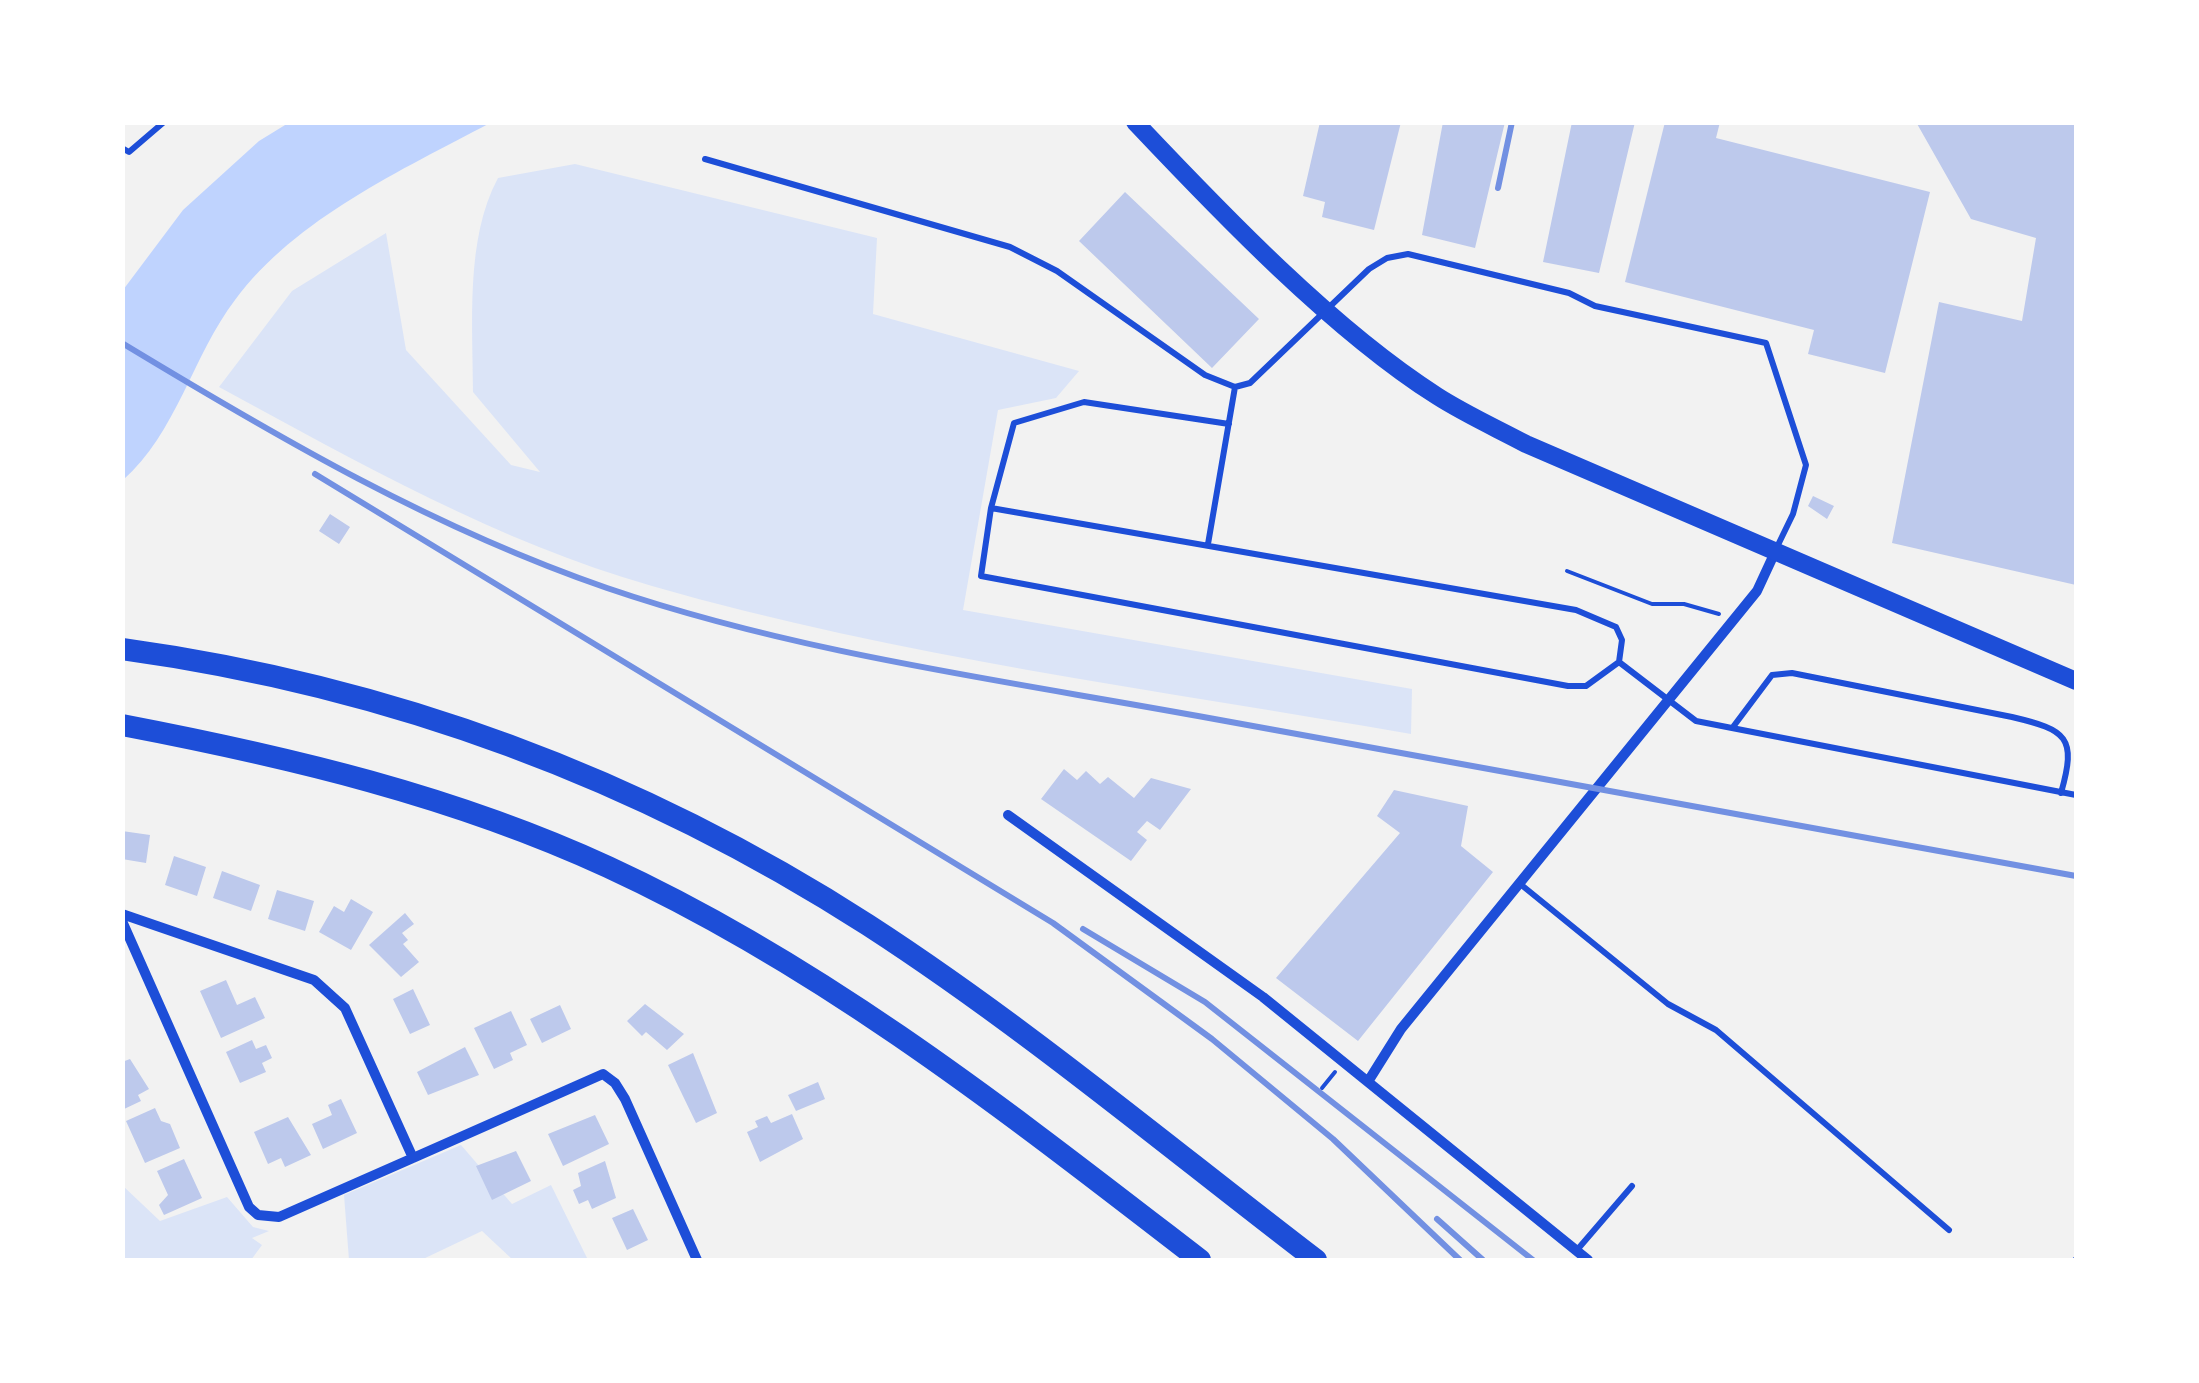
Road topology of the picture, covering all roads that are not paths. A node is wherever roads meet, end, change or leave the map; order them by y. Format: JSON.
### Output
{"nodes":[{"id":1,"x":164,"y":122,"type":"edge"},
{"id":2,"x":1136,"y":122,"type":"edge"},
{"id":3,"x":122,"y":148,"type":"edge"},
{"id":4,"x":706,"y":158,"type":"dead end"},
{"id":5,"x":1328,"y":309,"type":"junction"},
{"id":6,"x":1235,"y":386,"type":"junction"},
{"id":7,"x":1229,"y":424,"type":"junction"},
{"id":8,"x":991,"y":508,"type":"junction"},
{"id":9,"x":1208,"y":544,"type":"junction"},
{"id":10,"x":1777,"y":548,"type":"junction"},
{"id":11,"x":122,"y":649,"type":"edge"},
{"id":12,"x":1619,"y":662,"type":"junction"},
{"id":13,"x":2076,"y":681,"type":"edge"},
{"id":14,"x":1670,"y":699,"type":"junction"},
{"id":15,"x":122,"y":725,"type":"edge"},
{"id":16,"x":1733,"y":727,"type":"junction"},
{"id":17,"x":2061,"y":793,"type":"junction"},
{"id":18,"x":2076,"y":796,"type":"edge"},
{"id":19,"x":1008,"y":815,"type":"dead end"},
{"id":20,"x":1520,"y":883,"type":"junction"},
{"id":21,"x":122,"y":914,"type":"edge"},
{"id":22,"x":122,"y":922,"type":"edge"},
{"id":23,"x":1369,"y":1080,"type":"junction"},
{"id":24,"x":413,"y":1158,"type":"junction"},
{"id":25,"x":1632,"y":1186,"type":"dead end"},
{"id":26,"x":1949,"y":1230,"type":"dead end"},
{"id":27,"x":1577,"y":1250,"type":"junction"},
{"id":28,"x":697,"y":1260,"type":"edge"},
{"id":29,"x":1200,"y":1260,"type":"edge"},
{"id":30,"x":1316,"y":1260,"type":"edge"},
{"id":31,"x":1588,"y":1260,"type":"edge"}],
"edges":[{"from":1,"to":3,"type":"lane"},
{"from":2,"to":5,"type":"main road"},
{"from":4,"to":6,"type":"lane"},
{"from":5,"to":6,"type":"lane"},
{"from":5,"to":10,"type":"main road"},
{"from":5,"to":10,"type":"lane"},
{"from":6,"to":7,"type":"lane"},
{"from":7,"to":8,"type":"lane"},
{"from":7,"to":9,"type":"lane"},
{"from":8,"to":9,"type":"lane"},
{"from":8,"to":12,"type":"lane"},
{"from":9,"to":12,"type":"lane"},
{"from":10,"to":13,"type":"main road"},
{"from":10,"to":14,"type":"street"},
{"from":11,"to":30,"type":"highway"},
{"from":12,"to":14,"type":"lane"},
{"from":14,"to":16,"type":"lane"},
{"from":14,"to":20,"type":"street"},
{"from":15,"to":29,"type":"highway"},
{"from":16,"to":17,"type":"lane"},
{"from":16,"to":17,"type":"lane"},
{"from":17,"to":18,"type":"lane"},
{"from":19,"to":23,"type":"street"},
{"from":20,"to":23,"type":"street"},
{"from":20,"to":26,"type":"lane"},
{"from":21,"to":24,"type":"street"},
{"from":22,"to":24,"type":"street"},
{"from":23,"to":27,"type":"street"},
{"from":24,"to":28,"type":"street"},
{"from":25,"to":27,"type":"lane"},
{"from":27,"to":31,"type":"street"}]}
